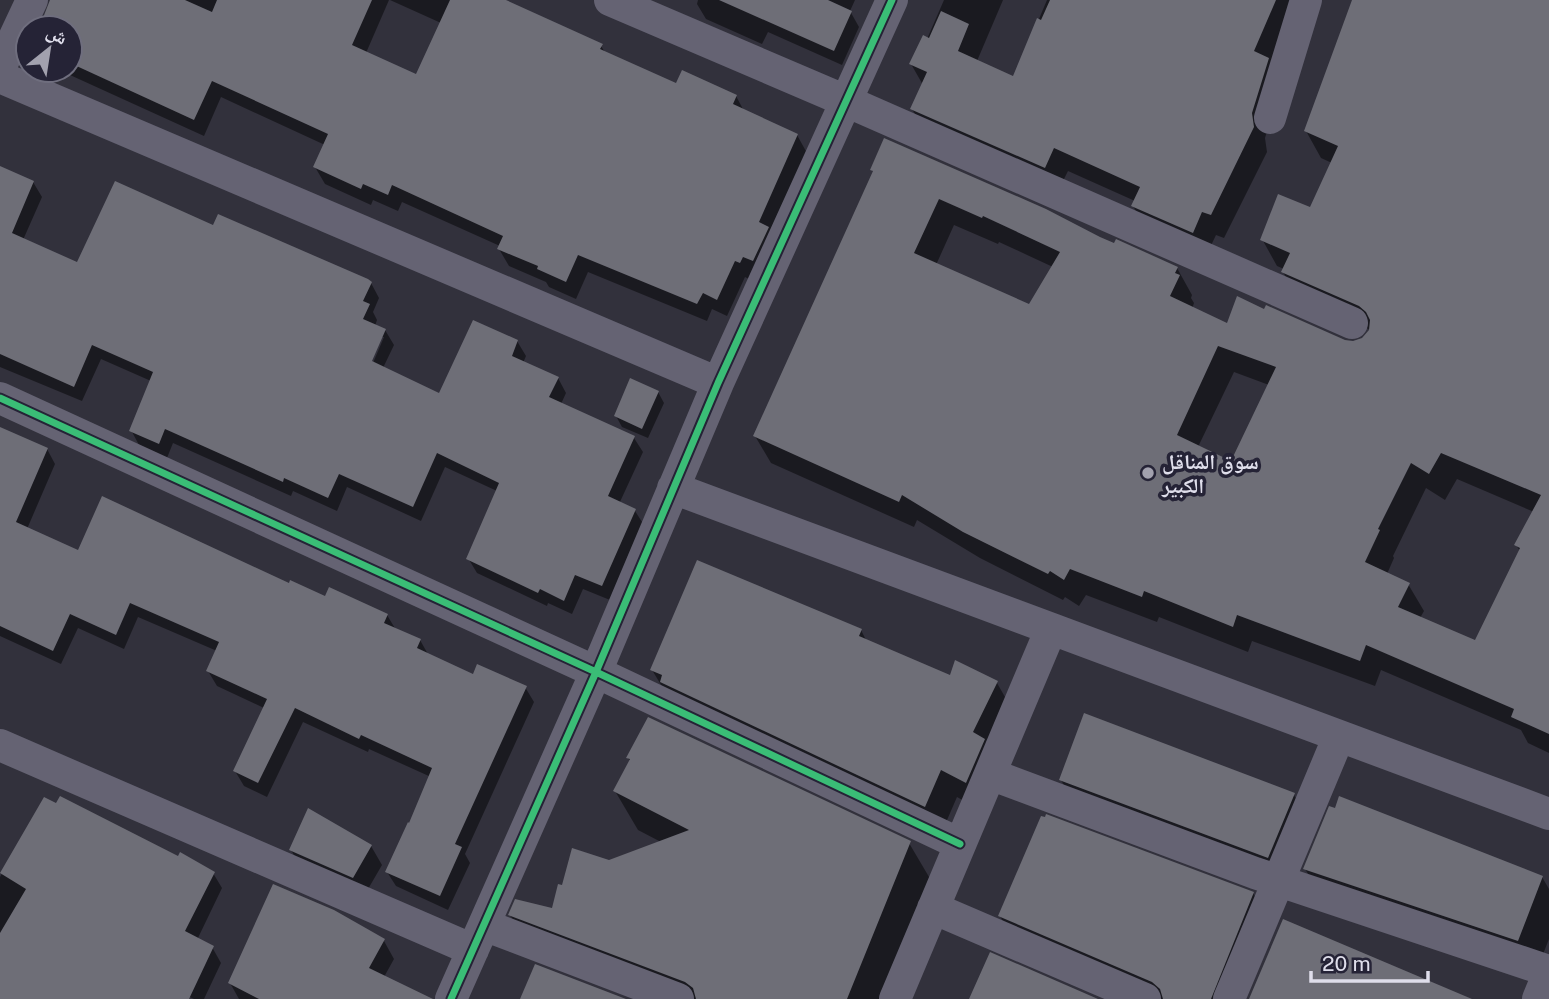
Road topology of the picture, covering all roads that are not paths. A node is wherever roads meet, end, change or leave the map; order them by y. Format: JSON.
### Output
{"nodes":[{"id":1,"x":32,"y":0,"type":"edge"},
{"id":2,"x":610,"y":0,"type":"edge"},
{"id":3,"x":892,"y":0,"type":"edge"},
{"id":4,"x":1306,"y":0,"type":"edge"},
{"id":5,"x":0,"y":68,"type":"edge"},
{"id":6,"x":0,"y":77,"type":"edge"},
{"id":7,"x":846,"y":101,"type":"junction"},
{"id":8,"x":1270,"y":118,"type":"dead end"},
{"id":9,"x":1352,"y":323,"type":"dead end"},
{"id":10,"x":718,"y":383,"type":"junction"},
{"id":11,"x":0,"y":398,"type":"edge"},
{"id":12,"x":673,"y":488,"type":"junction"},
{"id":13,"x":1051,"y":629,"type":"junction"},
{"id":14,"x":596,"y":672,"type":"junction"},
{"id":15,"x":1339,"y":736,"type":"junction"},
{"id":16,"x":0,"y":745,"type":"edge"},
{"id":17,"x":990,"y":774,"type":"junction"},
{"id":18,"x":1549,"y":814,"type":"edge"},
{"id":19,"x":960,"y":845,"type":"junction"},
{"id":20,"x":1278,"y":881,"type":"junction"},
{"id":21,"x":933,"y":908,"type":"junction"},
{"id":22,"x":478,"y":937,"type":"junction"},
{"id":23,"x":1549,"y":971,"type":"edge"},
{"id":24,"x":451,"y":999,"type":"edge"},
{"id":25,"x":678,"y":999,"type":"edge"},
{"id":26,"x":895,"y":999,"type":"edge"},
{"id":27,"x":1145,"y":999,"type":"edge"},
{"id":28,"x":1229,"y":999,"type":"edge"},
{"id":29,"x":1538,"y":999,"type":"edge"}],
"edges":[{"from":1,"to":5,"type":"street"},
{"from":2,"to":7,"type":"street"},
{"from":3,"to":7,"type":"street"},
{"from":4,"to":8,"type":"street"},
{"from":6,"to":10,"type":"street"},
{"from":7,"to":9,"type":"street"},
{"from":7,"to":10,"type":"street"},
{"from":10,"to":12,"type":"street"},
{"from":11,"to":14,"type":"street"},
{"from":12,"to":13,"type":"street"},
{"from":12,"to":14,"type":"street"},
{"from":13,"to":15,"type":"street"},
{"from":13,"to":17,"type":"street"},
{"from":14,"to":19,"type":"street"},
{"from":14,"to":22,"type":"street"},
{"from":15,"to":18,"type":"street"},
{"from":15,"to":20,"type":"street"},
{"from":16,"to":22,"type":"street"},
{"from":17,"to":19,"type":"street"},
{"from":17,"to":20,"type":"street"},
{"from":19,"to":21,"type":"street"},
{"from":20,"to":23,"type":"street"},
{"from":20,"to":28,"type":"street"},
{"from":21,"to":26,"type":"street"},
{"from":21,"to":27,"type":"street"},
{"from":22,"to":24,"type":"street"},
{"from":22,"to":25,"type":"street"},
{"from":23,"to":29,"type":"street"}]}
